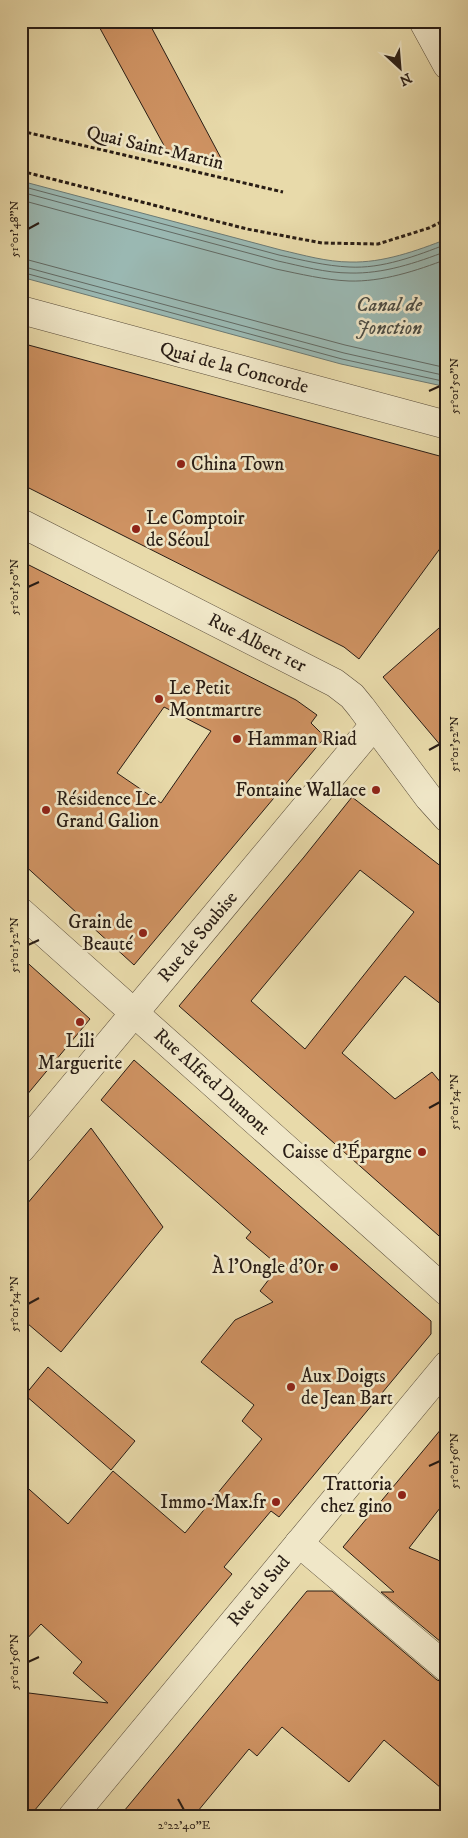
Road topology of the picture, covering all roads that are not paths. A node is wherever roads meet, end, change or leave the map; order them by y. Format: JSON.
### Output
{"nodes":[{"id":1,"x":423,"y":21,"type":"edge"},
{"id":2,"x":447,"y":65,"type":"edge"},
{"id":3,"x":21,"y":310,"type":"edge"},
{"id":4,"x":447,"y":425,"type":"edge"},
{"id":5,"x":21,"y":523,"type":"edge"},
{"id":6,"x":374,"y":725,"type":"junction"},
{"id":7,"x":447,"y":818,"type":"edge"},
{"id":8,"x":21,"y":912,"type":"edge"},
{"id":9,"x":134,"y":1013,"type":"junction"},
{"id":10,"x":21,"y":1149,"type":"edge"},
{"id":11,"x":447,"y":1292,"type":"edge"},
{"id":12,"x":447,"y":1365,"type":"edge"},
{"id":13,"x":299,"y":1543,"type":"junction"},
{"id":14,"x":447,"y":1668,"type":"edge"},
{"id":15,"x":72,"y":1817,"type":"edge"}],
"edges":[{"from":1,"to":2,"type":"street"},
{"from":3,"to":4,"type":"street","name":"Quai de la Concorde"},
{"from":5,"to":6,"type":"street","name":"Rue Albert 1er"},
{"from":6,"to":7,"type":"street","name":"Rue Albert 1er"},
{"from":6,"to":9,"type":"street","name":"Rue de Soubise"},
{"from":8,"to":9,"type":"street","name":"Rue Alfred Dumont"},
{"from":9,"to":10,"type":"street","name":"Rue de Soubise"},
{"from":9,"to":11,"type":"street","name":"Rue Alfred Dumont"},
{"from":12,"to":13,"type":"street","name":"Rue du Sud"},
{"from":13,"to":14,"type":"street"},
{"from":13,"to":15,"type":"street","name":"Rue du Sud"}]}
